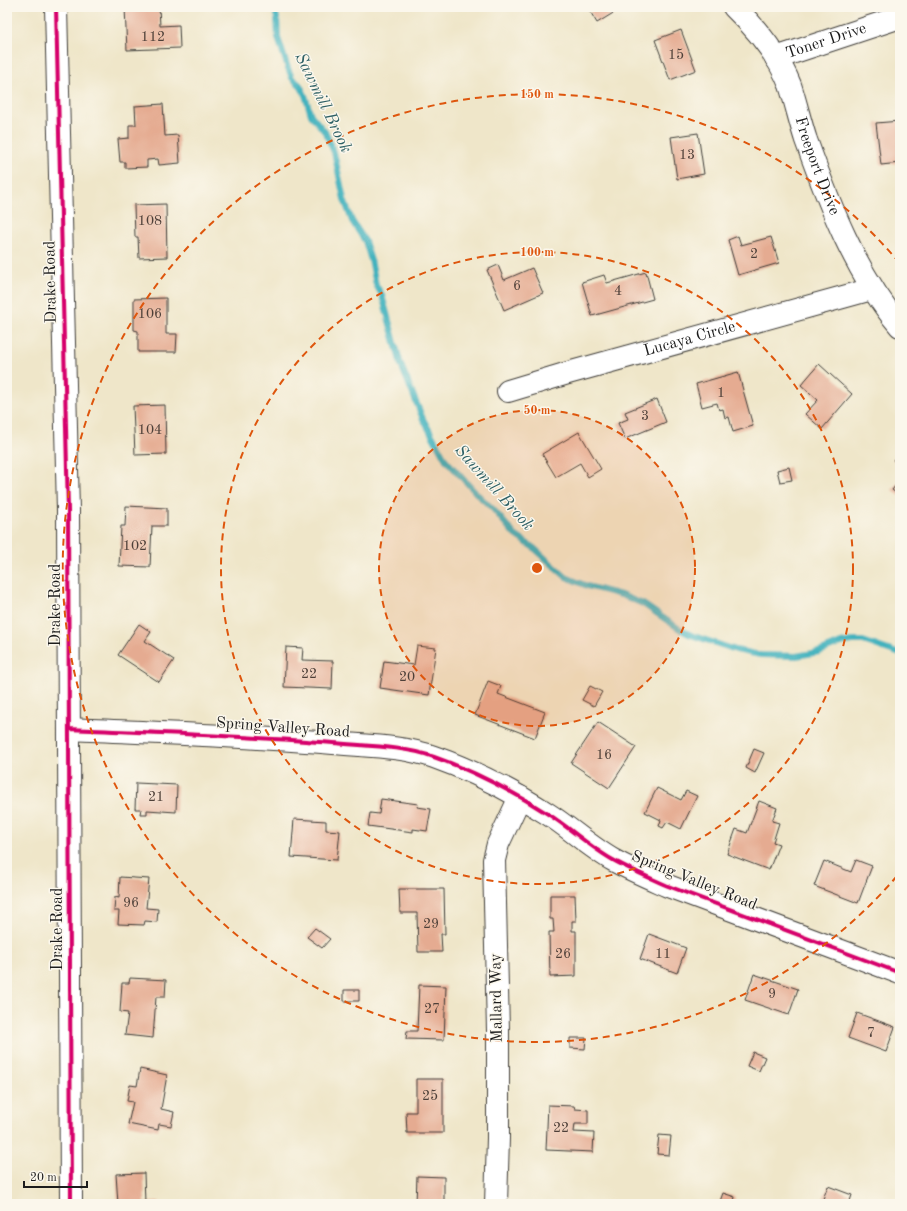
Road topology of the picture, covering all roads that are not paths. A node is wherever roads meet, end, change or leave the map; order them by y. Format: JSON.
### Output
{"nodes":[{"id":1,"x":56,"y":7,"type":"edge"},
{"id":2,"x":734,"y":7,"type":"edge"},
{"id":3,"x":900,"y":17,"type":"edge"},
{"id":4,"x":776,"y":58,"type":"junction"},
{"id":5,"x":872,"y":289,"type":"junction"},
{"id":6,"x":900,"y":326,"type":"edge"},
{"id":7,"x":508,"y":391,"type":"dead end"},
{"id":8,"x":69,"y":729,"type":"junction"},
{"id":9,"x":520,"y":797,"type":"junction"},
{"id":10,"x":900,"y":973,"type":"edge"},
{"id":11,"x":71,"y":1204,"type":"edge"},
{"id":12,"x":496,"y":1204,"type":"edge"}],
"edges":[{"from":1,"to":8,"type":"street","name":"Drake Road"},
{"from":2,"to":4,"type":"street","name":"Freeport Drive"},
{"from":3,"to":4,"type":"street","name":"Toner Drive"},
{"from":4,"to":5,"type":"street","name":"Freeport Drive"},
{"from":5,"to":6,"type":"street","name":"Freeport Drive"},
{"from":5,"to":7,"type":"street","name":"Lucaya Circle"},
{"from":8,"to":9,"type":"street","name":"Spring Valley Road"},
{"from":8,"to":11,"type":"street","name":"Drake Road"},
{"from":9,"to":10,"type":"street","name":"Spring Valley Road"},
{"from":9,"to":12,"type":"street","name":"Mallard Way"}]}
